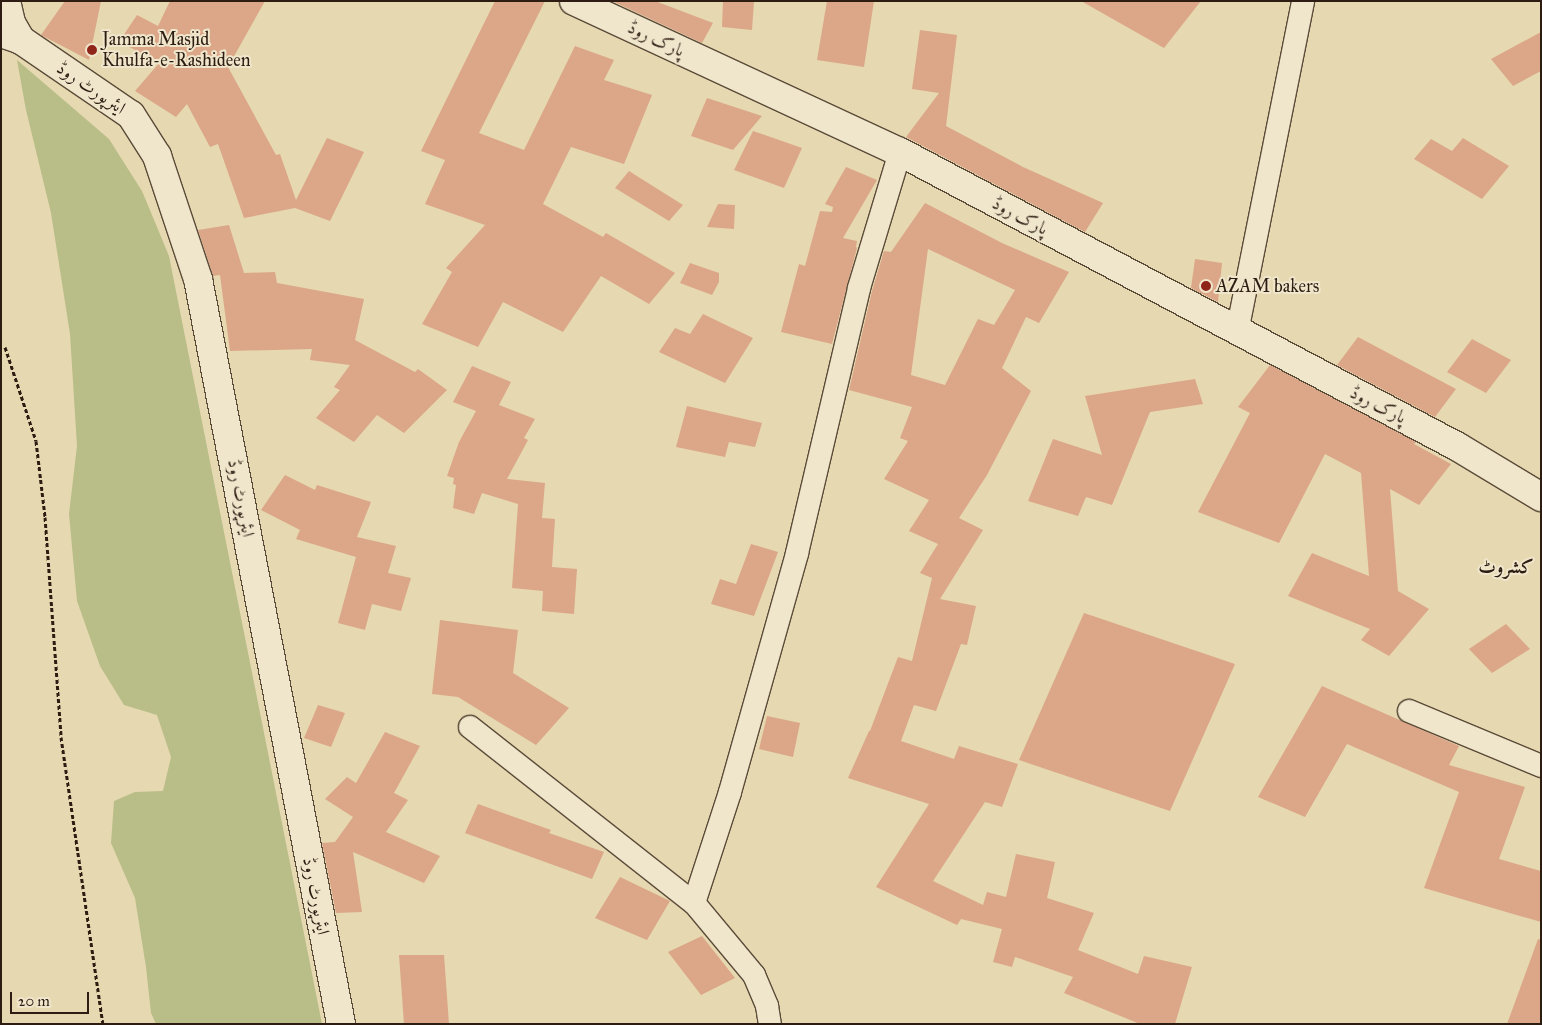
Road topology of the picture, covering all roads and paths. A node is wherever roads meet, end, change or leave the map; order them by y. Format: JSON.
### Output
{"nodes":[{"id":1,"x":6,"y":1,"type":"edge"},
{"id":2,"x":574,"y":1,"type":"edge"},
{"id":3,"x":1303,"y":1,"type":"edge"},
{"id":4,"x":11,"y":36,"type":"edge"},
{"id":5,"x":900,"y":152,"type":"junction"},
{"id":6,"x":1237,"y":332,"type":"junction"},
{"id":7,"x":4,"y":346,"type":"dead end"},
{"id":8,"x":1541,"y":496,"type":"edge"},
{"id":9,"x":1409,"y":710,"type":"dead end"},
{"id":10,"x":470,"y":727,"type":"dead end"},
{"id":11,"x":1541,"y":766,"type":"edge"},
{"id":12,"x":694,"y":903,"type":"junction"},
{"id":13,"x":103,"y":1024,"type":"edge"},
{"id":14,"x":341,"y":1024,"type":"edge"},
{"id":15,"x":770,"y":1024,"type":"edge"}],
"edges":[{"from":1,"to":4,"type":"street","name":"ایئرپورٹ روڈ"},
{"from":2,"to":5,"type":"street","name":"پارک روڈ"},
{"from":3,"to":6,"type":"street"},
{"from":4,"to":14,"type":"street","name":"ایئرپورٹ روڈ"},
{"from":5,"to":6,"type":"street","name":"پارک روڈ"},
{"from":5,"to":12,"type":"street"},
{"from":6,"to":8,"type":"street","name":"پارک روڈ"},
{"from":7,"to":13,"type":"path"},
{"from":9,"to":11,"type":"street"},
{"from":10,"to":12,"type":"street"},
{"from":12,"to":15,"type":"street"}]}
